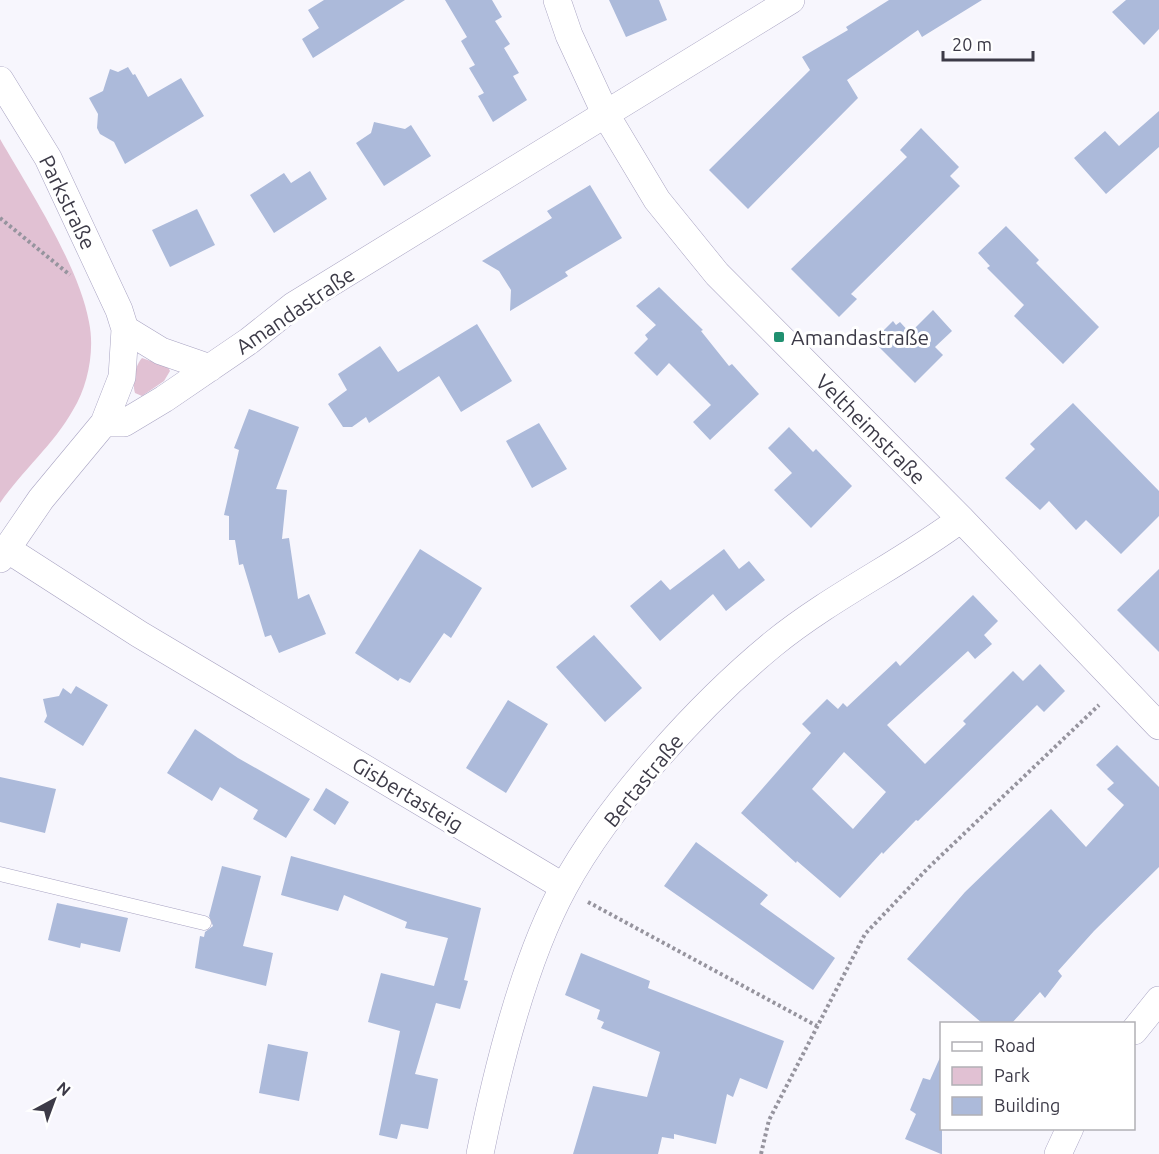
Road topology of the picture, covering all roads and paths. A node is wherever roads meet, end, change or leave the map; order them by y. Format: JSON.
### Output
{"nodes":[{"id":1,"x":557,"y":0,"type":"edge"},
{"id":2,"x":791,"y":0,"type":"edge"},
{"id":3,"x":0,"y":80,"type":"edge"},
{"id":4,"x":606,"y":115,"type":"junction"},
{"id":5,"x":0,"y":218,"type":"edge"},
{"id":6,"x":78,"y":281,"type":"dead end"},
{"id":7,"x":126,"y":328,"type":"junction"},
{"id":8,"x":210,"y":368,"type":"junction"},
{"id":9,"x":104,"y":423,"type":"junction"},
{"id":10,"x":961,"y":519,"type":"junction"},
{"id":11,"x":3,"y":554,"type":"edge"},
{"id":12,"x":1119,"y":686,"type":"junction"},
{"id":13,"x":1159,"y":726,"type":"edge"},
{"id":14,"x":0,"y":874,"type":"edge"},
{"id":15,"x":564,"y":887,"type":"junction"},
{"id":16,"x":204,"y":923,"type":"dead end"},
{"id":17,"x":1159,"y":1000,"type":"edge"},
{"id":18,"x":817,"y":1026,"type":"junction"},
{"id":19,"x":1135,"y":1030,"type":"edge"},
{"id":20,"x":1069,"y":1130,"type":"edge"},
{"id":21,"x":480,"y":1154,"type":"edge"},
{"id":22,"x":761,"y":1154,"type":"edge"},
{"id":23,"x":1058,"y":1154,"type":"edge"}],
"edges":[{"from":1,"to":4,"type":"street","name":"Veltheimstraße"},
{"from":2,"to":4,"type":"street","name":"Amandastraße"},
{"from":3,"to":7,"type":"street","name":"Parkstraße"},
{"from":4,"to":8,"type":"street","name":"Amandastraße"},
{"from":4,"to":10,"type":"street","name":"Veltheimstraße"},
{"from":5,"to":6,"type":"path"},
{"from":7,"to":8,"type":"street"},
{"from":7,"to":9,"type":"street","name":"Parkstraße"},
{"from":8,"to":9,"type":"street","name":"Amandastraße"},
{"from":9,"to":11,"type":"street","name":"Parkstraße"},
{"from":10,"to":12,"type":"street","name":"Veltheimstraße"},
{"from":10,"to":15,"type":"street","name":"Bertastraße"},
{"from":11,"to":15,"type":"street","name":"Gisbertasteig"},
{"from":12,"to":13,"type":"street","name":"Veltheimstraße"},
{"from":12,"to":18,"type":"path"},
{"from":14,"to":16,"type":"lane"},
{"from":15,"to":18,"type":"path"},
{"from":15,"to":21,"type":"street","name":"Bertastraße"},
{"from":17,"to":19,"type":"street"},
{"from":18,"to":22,"type":"path"},
{"from":20,"to":23,"type":"street"}]}
